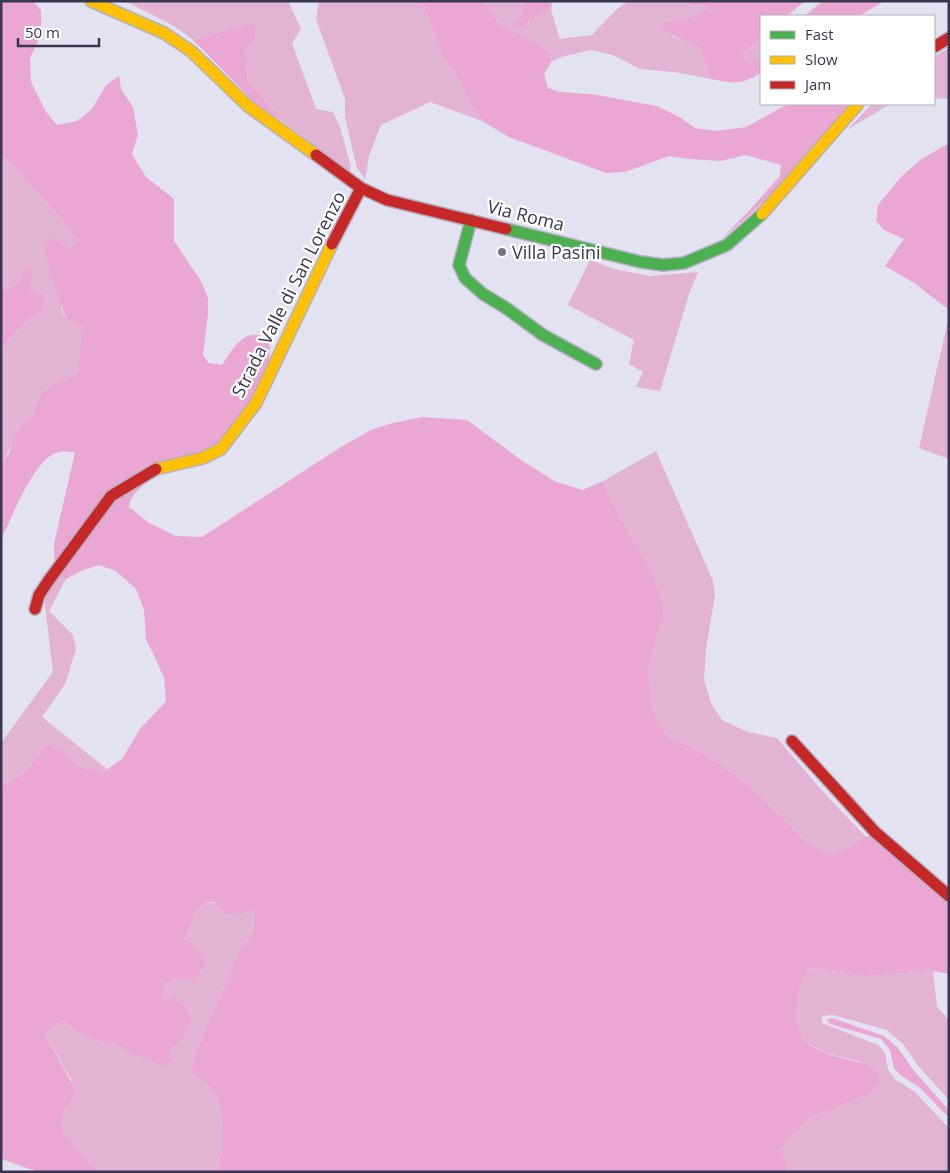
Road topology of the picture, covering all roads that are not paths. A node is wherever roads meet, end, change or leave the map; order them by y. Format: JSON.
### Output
{"nodes":[{"id":1,"x":91,"y":1,"type":"edge"},
{"id":2,"x":949,"y":38,"type":"edge"},
{"id":3,"x":935,"y":46,"type":"edge"},
{"id":4,"x":857,"y":105,"type":"edge"},
{"id":5,"x":362,"y":188,"type":"junction"},
{"id":6,"x":471,"y":220,"type":"junction"},
{"id":7,"x":596,"y":364,"type":"dead end"},
{"id":8,"x":36,"y":609,"type":"dead end"},
{"id":9,"x":792,"y":741,"type":"dead end"},
{"id":10,"x":949,"y":896,"type":"edge"}],
"edges":[{"from":1,"to":5,"type":"street","name":"Via Roma"},
{"from":2,"to":3,"type":"street"},
{"from":4,"to":6,"type":"street","name":"Via Roma"},
{"from":5,"to":6,"type":"street","name":"Via Roma"},
{"from":5,"to":8,"type":"street","name":"Strada Valle di San Lorenzo"},
{"from":6,"to":7,"type":"street"},
{"from":9,"to":10,"type":"street"}]}
